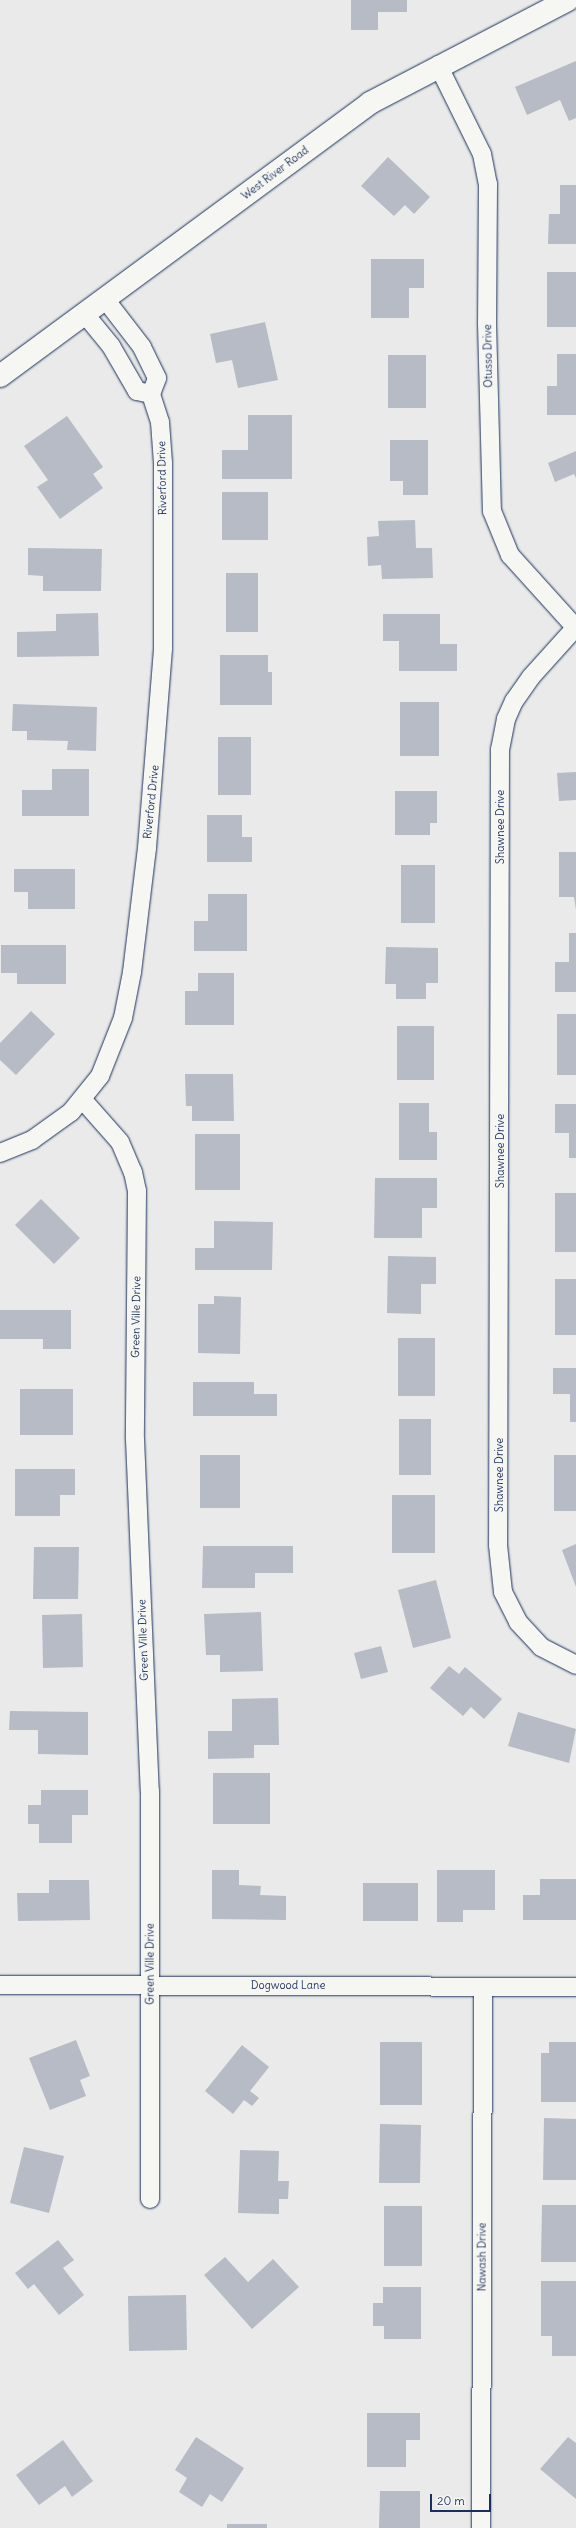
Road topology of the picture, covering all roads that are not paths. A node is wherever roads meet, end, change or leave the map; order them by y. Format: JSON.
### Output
{"nodes":[{"id":1,"x":568,"y":0,"type":"edge"},
{"id":2,"x":438,"y":66,"type":"junction"},
{"id":3,"x":105,"y":299,"type":"junction"},
{"id":4,"x":84,"y":314,"type":"junction"},
{"id":5,"x":0,"y":376,"type":"edge"},
{"id":6,"x":152,"y":394,"type":"junction"},
{"id":7,"x":576,"y":628,"type":"edge"},
{"id":8,"x":82,"y":1099,"type":"junction"},
{"id":9,"x":0,"y":1153,"type":"edge"},
{"id":10,"x":576,"y":1665,"type":"edge"},
{"id":11,"x":151,"y":1984,"type":"junction"},
{"id":12,"x":0,"y":1985,"type":"edge"},
{"id":13,"x":484,"y":1986,"type":"junction"},
{"id":14,"x":576,"y":1987,"type":"edge"},
{"id":15,"x":150,"y":2199,"type":"dead end"},
{"id":16,"x":481,"y":2528,"type":"edge"}],
"edges":[{"from":1,"to":2,"type":"main road","name":"West River Road"},
{"from":2,"to":3,"type":"main road","name":"West River Road"},
{"from":2,"to":7,"type":"street","name":"Otusso Drive"},
{"from":3,"to":4,"type":"main road","name":"West River Road"},
{"from":3,"to":6,"type":"street","name":"Riverford Drive"},
{"from":4,"to":5,"type":"main road","name":"West River Road"},
{"from":4,"to":6,"type":"street"},
{"from":6,"to":8,"type":"street","name":"Riverford Drive"},
{"from":7,"to":10,"type":"street","name":"Shawnee Drive"},
{"from":8,"to":9,"type":"street","name":"Riverford Drive"},
{"from":8,"to":11,"type":"street","name":"Green Ville Drive"},
{"from":11,"to":12,"type":"street","name":"Dogwood Lane"},
{"from":11,"to":13,"type":"street","name":"Dogwood Lane"},
{"from":11,"to":15,"type":"street","name":"Green Ville Drive"},
{"from":13,"to":14,"type":"street","name":"Dogwood Lane"},
{"from":13,"to":16,"type":"street","name":"Nawash Drive"}]}
